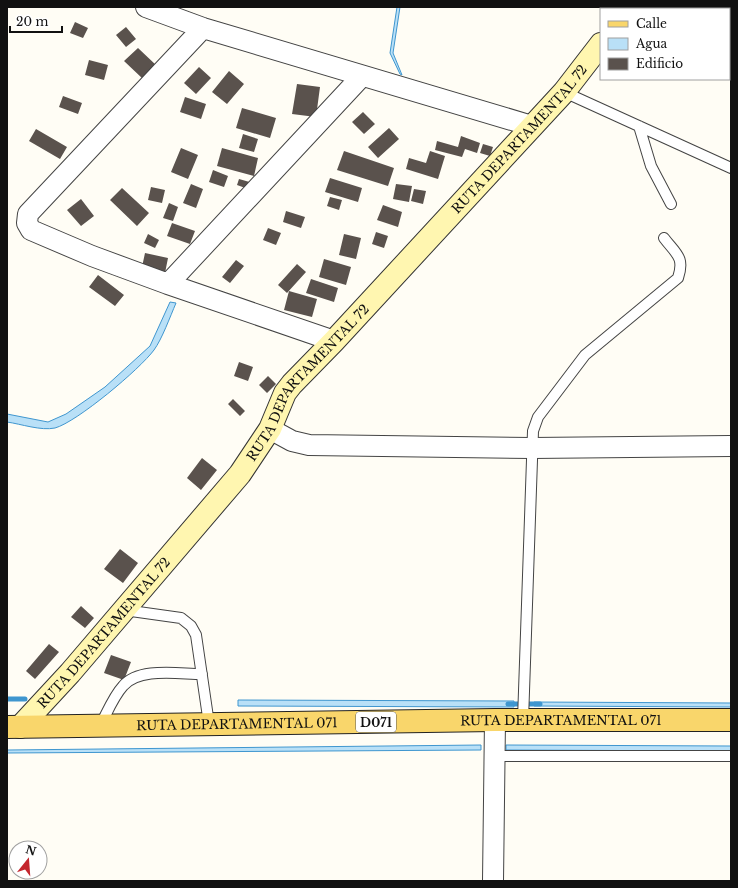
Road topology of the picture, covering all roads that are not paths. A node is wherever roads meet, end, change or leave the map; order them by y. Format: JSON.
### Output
{"nodes":[{"id":1,"x":146,"y":7,"type":"edge"},
{"id":2,"x":203,"y":28,"type":"junction"},
{"id":3,"x":600,"y":45,"type":"edge"},
{"id":4,"x":362,"y":76,"type":"junction"},
{"id":5,"x":564,"y":92,"type":"junction"},
{"id":6,"x":532,"y":126,"type":"junction"},
{"id":7,"x":639,"y":126,"type":"junction"},
{"id":8,"x":731,"y":168,"type":"edge"},
{"id":9,"x":670,"y":204,"type":"dead end"},
{"id":10,"x":664,"y":238,"type":"dead end"},
{"id":11,"x":168,"y":284,"type":"junction"},
{"id":12,"x":334,"y":341,"type":"junction"},
{"id":13,"x":270,"y":429,"type":"junction"},
{"id":14,"x":731,"y":446,"type":"edge"},
{"id":15,"x":532,"y":448,"type":"junction"},
{"id":16,"x":124,"y":610,"type":"junction"},
{"id":17,"x":202,"y":674,"type":"junction"},
{"id":18,"x":523,"y":715,"type":"junction"},
{"id":19,"x":495,"y":720,"type":"junction"},
{"id":20,"x":731,"y":720,"type":"edge"},
{"id":21,"x":209,"y":724,"type":"junction"},
{"id":22,"x":100,"y":726,"type":"junction"},
{"id":23,"x":14,"y":727,"type":"edge"},
{"id":24,"x":494,"y":752,"type":"junction"},
{"id":25,"x":731,"y":756,"type":"edge"},
{"id":26,"x":493,"y":881,"type":"edge"}],
"edges":[{"from":1,"to":2,"type":"street"},
{"from":2,"to":4,"type":"street"},
{"from":2,"to":11,"type":"street"},
{"from":3,"to":5,"type":"street","name":"RUTA DEPARTAMENTAL 72"},
{"from":4,"to":6,"type":"street"},
{"from":4,"to":11,"type":"street"},
{"from":5,"to":6,"type":"street","name":"RUTA DEPARTAMENTAL 72"},
{"from":5,"to":7,"type":"lane"},
{"from":6,"to":12,"type":"street","name":"RUTA DEPARTAMENTAL 72"},
{"from":7,"to":8,"type":"lane"},
{"from":7,"to":9,"type":"lane"},
{"from":10,"to":15,"type":"lane"},
{"from":11,"to":12,"type":"street"},
{"from":12,"to":13,"type":"street","name":"RUTA DEPARTAMENTAL 72"},
{"from":13,"to":15,"type":"street"},
{"from":13,"to":16,"type":"street","name":"RUTA DEPARTAMENTAL 72"},
{"from":14,"to":15,"type":"street"},
{"from":15,"to":18,"type":"lane"},
{"from":16,"to":17,"type":"lane"},
{"from":16,"to":23,"type":"street","name":"RUTA DEPARTAMENTAL 72"},
{"from":17,"to":21,"type":"lane"},
{"from":17,"to":22,"type":"lane"},
{"from":18,"to":19,"type":"main road","name":"RUTA DEPARTAMENTAL 071","number":"D071"},
{"from":18,"to":20,"type":"main road","name":"RUTA DEPARTAMENTAL 071","number":"D071"},
{"from":19,"to":21,"type":"main road","name":"RUTA DEPARTAMENTAL 071","number":"D071"},
{"from":19,"to":24,"type":"street"},
{"from":21,"to":22,"type":"main road","name":"RUTA DEPARTAMENTAL 071","number":"D071"},
{"from":22,"to":23,"type":"main road","name":"RUTA DEPARTAMENTAL 071","number":"D071"},
{"from":24,"to":25,"type":"lane"},
{"from":24,"to":26,"type":"street"}]}
